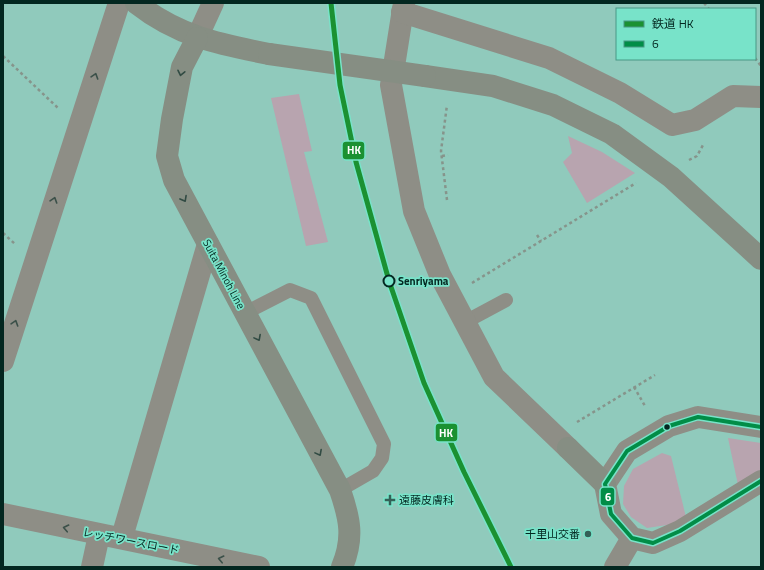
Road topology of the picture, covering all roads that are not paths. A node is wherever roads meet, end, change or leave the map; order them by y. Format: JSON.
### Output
{"nodes":[{"id":1,"x":119,"y":3,"type":"edge"},
{"id":2,"x":136,"y":3,"type":"edge"},
{"id":3,"x":213,"y":3,"type":"edge"},
{"id":4,"x":403,"y":8,"type":"edge"},
{"id":5,"x":196,"y":38,"type":"junction"},
{"id":6,"x":761,"y":97,"type":"edge"},
{"id":7,"x":208,"y":244,"type":"junction"},
{"id":8,"x":761,"y":259,"type":"edge"},
{"id":9,"x":506,"y":300,"type":"dead end"},
{"id":10,"x":245,"y":313,"type":"junction"},
{"id":11,"x":465,"y":322,"type":"junction"},
{"id":12,"x":3,"y":361,"type":"edge"},
{"id":13,"x":761,"y":427,"type":"edge"},
{"id":14,"x":761,"y":481,"type":"edge"},
{"id":15,"x":605,"y":484,"type":"junction"},
{"id":16,"x":340,"y":490,"type":"junction"},
{"id":17,"x":3,"y":514,"type":"edge"},
{"id":18,"x":99,"y":535,"type":"junction"},
{"id":19,"x":122,"y":538,"type":"junction"},
{"id":20,"x":632,"y":538,"type":"junction"},
{"id":21,"x":92,"y":567,"type":"edge"},
{"id":22,"x":259,"y":567,"type":"edge"},
{"id":23,"x":342,"y":567,"type":"edge"},
{"id":24,"x":615,"y":567,"type":"edge"}],
"edges":[{"from":12,"to":1,"type":"street","one_way":true},
{"from":2,"to":5,"type":"street"},
{"from":3,"to":5,"type":"street"},
{"from":4,"to":6,"type":"street"},
{"from":4,"to":11,"type":"street"},
{"from":5,"to":7,"type":"street","name":"Suita Minoh Line","one_way":true},
{"from":5,"to":8,"type":"street","bridge":true},
{"from":7,"to":10,"type":"street","name":"Suita Minoh Line"},
{"from":7,"to":19,"type":"street"},
{"from":9,"to":11,"type":"lane"},
{"from":10,"to":16,"type":"street","name":"Suita Minoh Line","one_way":true},
{"from":10,"to":16,"type":"lane"},
{"from":11,"to":15,"type":"street"},
{"from":13,"to":15,"type":"street"},
{"from":14,"to":20,"type":"street"},
{"from":15,"to":20,"type":"street"},
{"from":16,"to":23,"type":"street","name":"Suita Minoh Line"},
{"from":18,"to":17,"type":"street","name":"レッチワースロード","one_way":true},
{"from":18,"to":19,"type":"street","name":"レッチワースロード"},
{"from":18,"to":21,"type":"street"},
{"from":22,"to":19,"type":"street","name":"レッチワースロード","one_way":true},
{"from":20,"to":24,"type":"street"}]}
